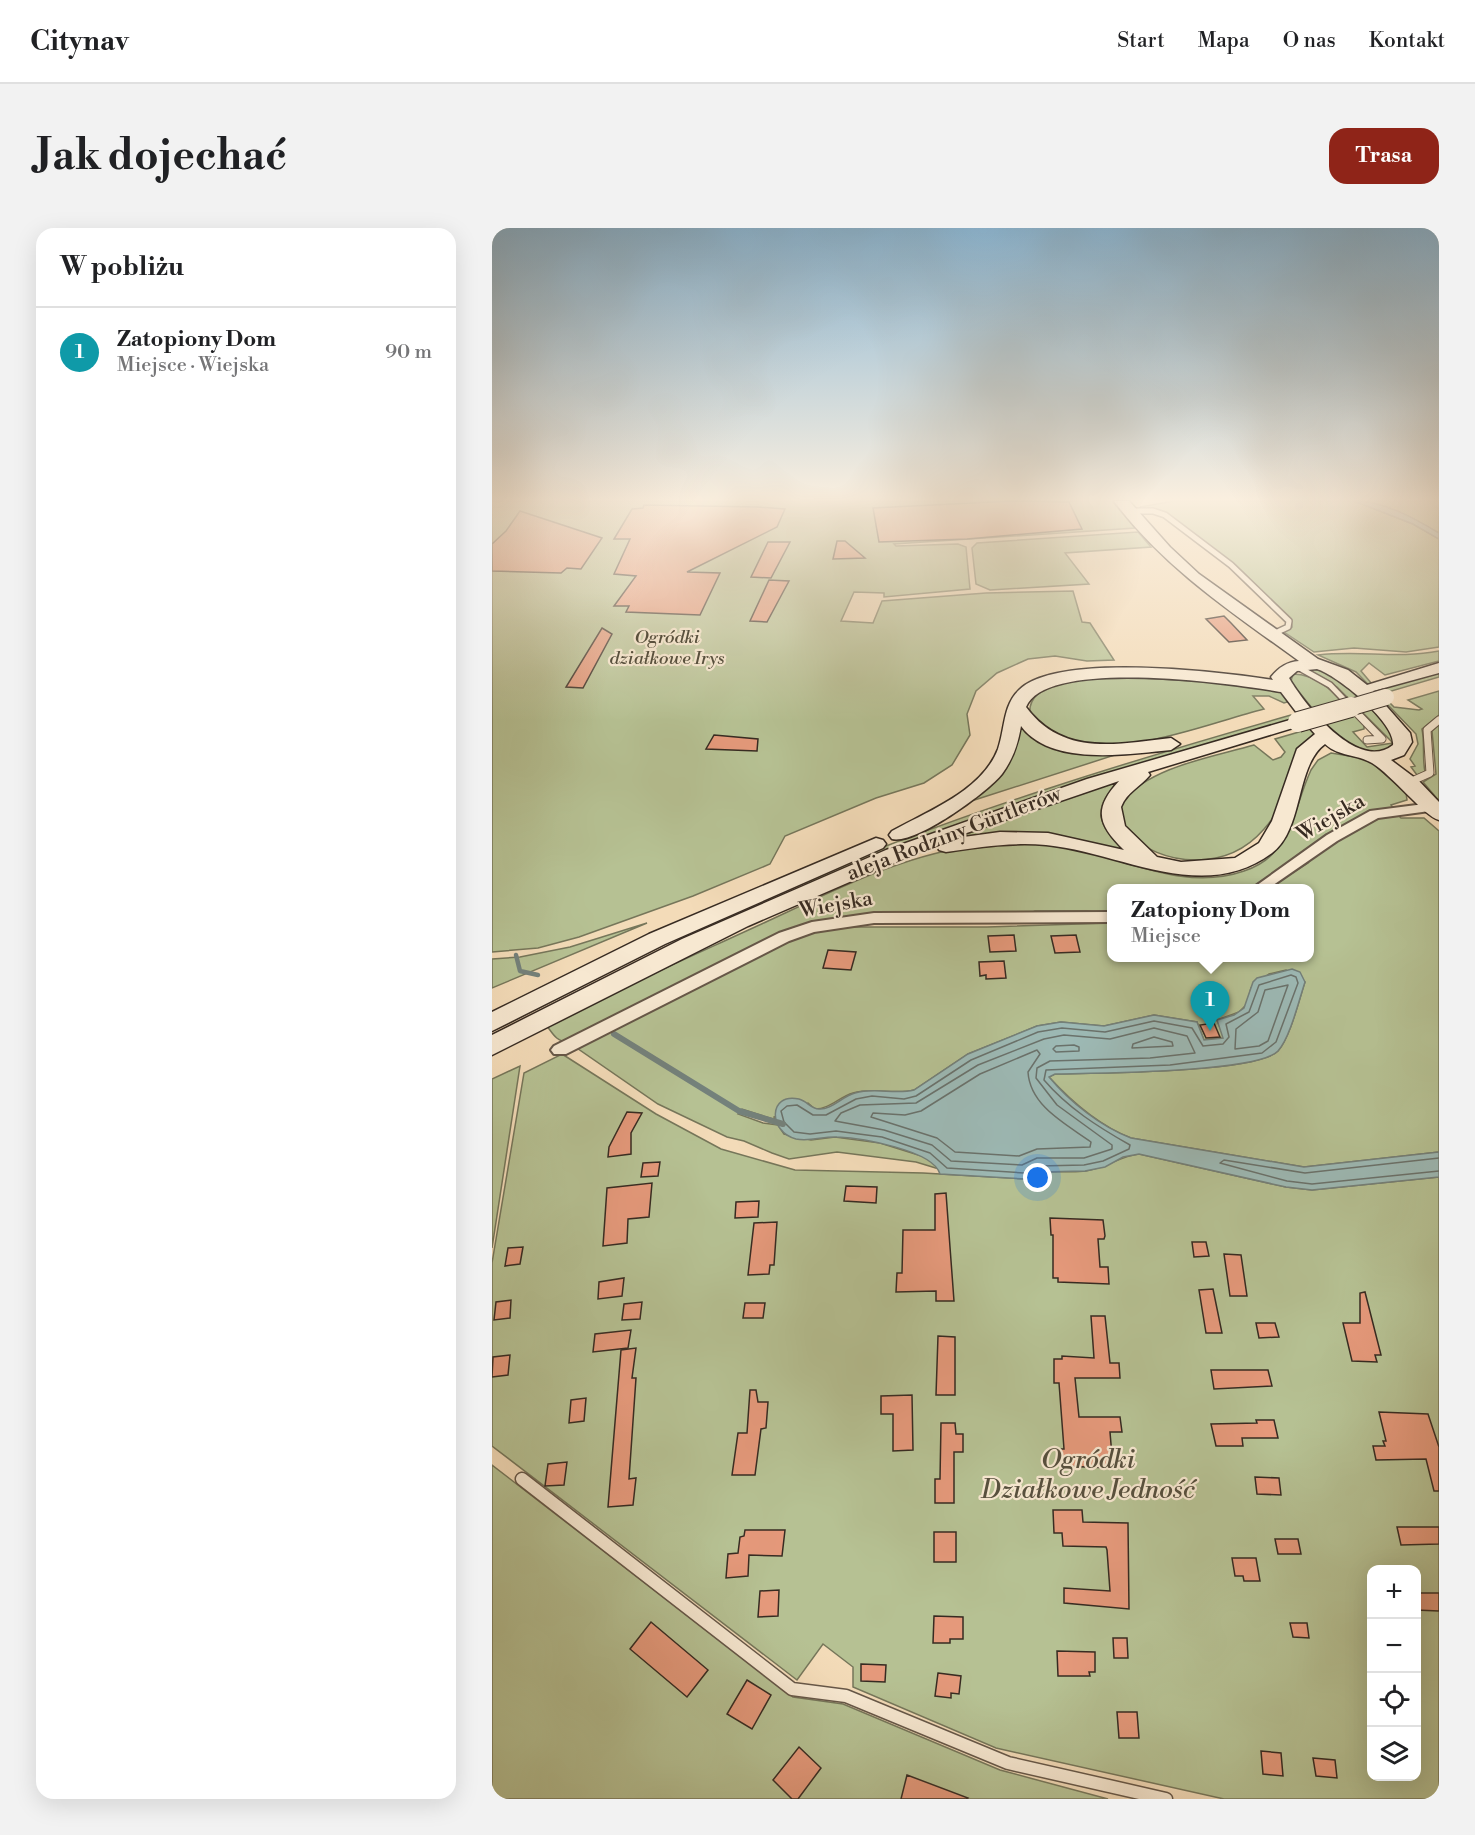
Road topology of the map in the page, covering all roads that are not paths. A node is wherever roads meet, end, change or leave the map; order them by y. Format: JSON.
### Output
{"nodes":[{"id":1,"x":1191,"y":574,"type":"edge"},
{"id":2,"x":1241,"y":574,"type":"edge"},
{"id":3,"x":1273,"y":636,"type":"junction"},
{"id":4,"x":1314,"y":664,"type":"junction"},
{"id":5,"x":1439,"y":668,"type":"edge"},
{"id":6,"x":1289,"y":675,"type":"junction"},
{"id":7,"x":1439,"y":682,"type":"edge"},
{"id":8,"x":1380,"y":691,"type":"junction"},
{"id":9,"x":1017,"y":708,"type":"junction"},
{"id":10,"x":1439,"y":720,"type":"edge"},
{"id":11,"x":1332,"y":740,"type":"junction"},
{"id":12,"x":1371,"y":748,"type":"junction"},
{"id":13,"x":1395,"y":752,"type":"junction"},
{"id":14,"x":1167,"y":753,"type":"junction"},
{"id":15,"x":1412,"y":783,"type":"junction"},
{"id":16,"x":1436,"y":811,"type":"edge"},
{"id":17,"x":896,"y":844,"type":"junction"},
{"id":18,"x":1157,"y":863,"type":"junction"},
{"id":19,"x":1267,"y":884,"type":"edge"},
{"id":20,"x":1107,"y":917,"type":"edge"},
{"id":21,"x":528,"y":1015,"type":"junction"},
{"id":22,"x":492,"y":1022,"type":"edge"},
{"id":23,"x":492,"y":1046,"type":"edge"},
{"id":24,"x":561,"y":1050,"type":"dead end"},
{"id":25,"x":522,"y":1479,"type":"dead end"},
{"id":26,"x":1166,"y":1799,"type":"edge"}],
"edges":[{"from":1,"to":3,"type":"main road"},
{"from":2,"to":3,"type":"lane"},
{"from":3,"to":4,"type":"main road"},
{"from":3,"to":6,"type":"main road"},
{"from":4,"to":6,"type":"main road"},
{"from":4,"to":13,"type":"main road"},
{"from":5,"to":8,"type":"main road","name":"aleja Rodziny Gürtlerów"},
{"from":6,"to":9,"type":"main road"},
{"from":6,"to":11,"type":"main road"},
{"from":6,"to":12,"type":"lane"},
{"from":7,"to":8,"type":"main road","name":"aleja Rodziny Gürtlerów"},
{"from":8,"to":14,"type":"main road","name":"aleja Rodziny Gürtlerów","bridge":true},
{"from":9,"to":14,"type":"main road"},
{"from":9,"to":17,"type":"main road"},
{"from":10,"to":15,"type":"lane"},
{"from":11,"to":12,"type":"main road"},
{"from":11,"to":18,"type":"main road"},
{"from":12,"to":13,"type":"main road"},
{"from":12,"to":15,"type":"main road"},
{"from":13,"to":15,"type":"main road"},
{"from":14,"to":17,"type":"main road","name":"aleja Rodziny Gürtlerów"},
{"from":14,"to":18,"type":"main road"},
{"from":15,"to":16,"type":"main road"},
{"from":16,"to":19,"type":"street","name":"Wiejska"},
{"from":17,"to":18,"type":"main road"},
{"from":17,"to":21,"type":"main road","name":"aleja Rodziny Gürtlerów"},
{"from":20,"to":24,"type":"street","name":"Wiejska"},
{"from":21,"to":22,"type":"main road","name":"aleja Rodziny Gürtlerów"},
{"from":21,"to":23,"type":"main road","name":"aleja Rodziny Gürtlerów"},
{"from":25,"to":26,"type":"lane"}]}
